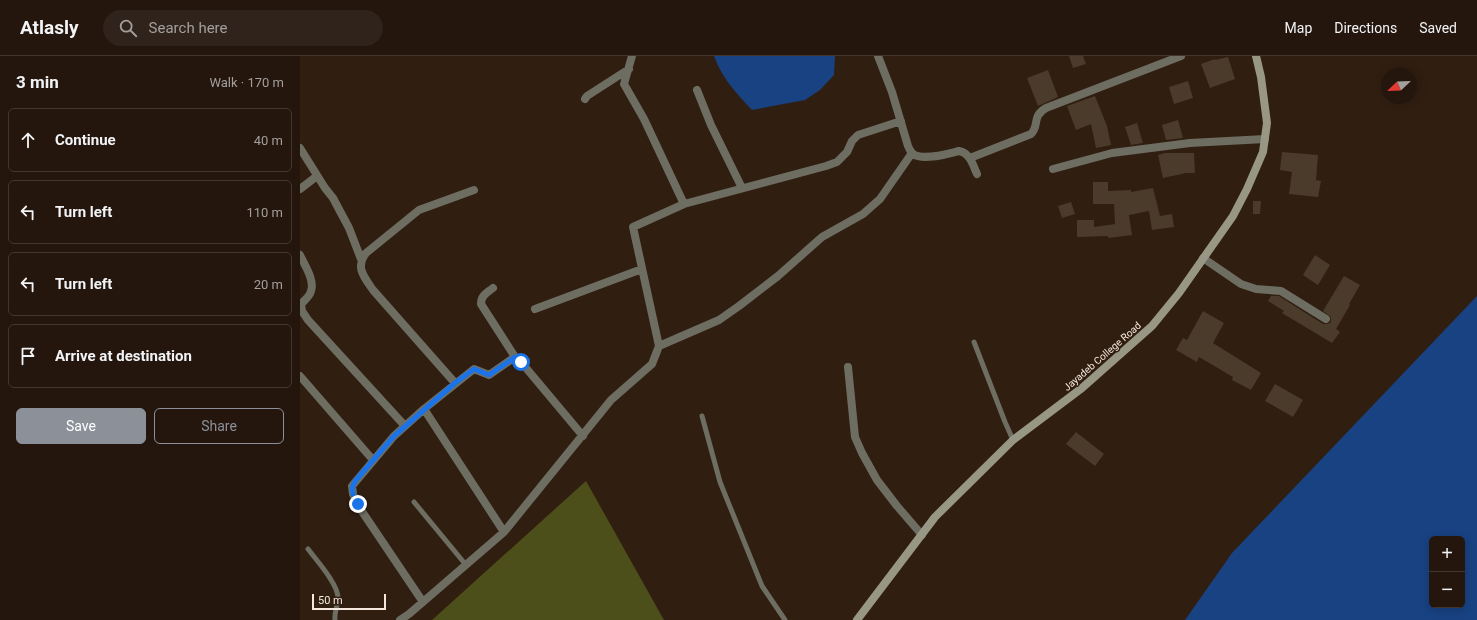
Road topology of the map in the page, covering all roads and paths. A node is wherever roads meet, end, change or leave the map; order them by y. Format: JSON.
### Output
{"nodes":[{"id":1,"x":632,"y":56,"type":"edge"},
{"id":2,"x":878,"y":56,"type":"edge"},
{"id":3,"x":1181,"y":56,"type":"edge"},
{"id":4,"x":1256,"y":56,"type":"edge"},
{"id":5,"x":629,"y":69,"type":"junction"},
{"id":6,"x":697,"y":90,"type":"dead end"},
{"id":7,"x":585,"y":99,"type":"dead end"},
{"id":8,"x":902,"y":121,"type":"junction"},
{"id":9,"x":1265,"y":139,"type":"junction"},
{"id":10,"x":300,"y":148,"type":"edge"},
{"id":11,"x":912,"y":153,"type":"junction"},
{"id":12,"x":970,"y":158,"type":"junction"},
{"id":13,"x":1053,"y":169,"type":"dead end"},
{"id":14,"x":978,"y":174,"type":"dead end"},
{"id":15,"x":317,"y":176,"type":"junction"},
{"id":16,"x":300,"y":188,"type":"edge"},
{"id":17,"x":742,"y":188,"type":"junction"},
{"id":18,"x":474,"y":190,"type":"dead end"},
{"id":19,"x":684,"y":204,"type":"junction"},
{"id":20,"x":300,"y":255,"type":"edge"},
{"id":21,"x":1203,"y":258,"type":"junction"},
{"id":22,"x":361,"y":259,"type":"junction"},
{"id":23,"x":642,"y":269,"type":"junction"},
{"id":24,"x":493,"y":288,"type":"dead end"},
{"id":25,"x":535,"y":309,"type":"dead end"},
{"id":26,"x":1326,"y":319,"type":"dead end"},
{"id":27,"x":974,"y":342,"type":"dead end"},
{"id":28,"x":659,"y":346,"type":"junction"},
{"id":29,"x":515,"y":357,"type":"junction"},
{"id":30,"x":848,"y":367,"type":"dead end"},
{"id":31,"x":300,"y":376,"type":"edge"},
{"id":32,"x":455,"y":383,"type":"junction"},
{"id":33,"x":424,"y":409,"type":"junction"},
{"id":34,"x":702,"y":416,"type":"dead end"},
{"id":35,"x":405,"y":426,"type":"junction"},
{"id":36,"x":582,"y":436,"type":"junction"},
{"id":37,"x":1013,"y":440,"type":"junction"},
{"id":38,"x":374,"y":460,"type":"junction"},
{"id":39,"x":414,"y":502,"type":"dead end"},
{"id":40,"x":504,"y":532,"type":"junction"},
{"id":41,"x":922,"y":535,"type":"junction"},
{"id":42,"x":308,"y":550,"type":"dead end"},
{"id":43,"x":466,"y":565,"type":"junction"},
{"id":44,"x":423,"y":602,"type":"junction"},
{"id":45,"x":335,"y":620,"type":"edge"},
{"id":46,"x":400,"y":620,"type":"edge"},
{"id":47,"x":785,"y":620,"type":"edge"},
{"id":48,"x":857,"y":620,"type":"edge"}],
"edges":[{"from":1,"to":5,"type":"street"},
{"from":2,"to":8,"type":"street"},
{"from":3,"to":12,"type":"street"},
{"from":4,"to":9,"type":"street","name":"Jayadeb College Road"},
{"from":5,"to":7,"type":"street"},
{"from":5,"to":19,"type":"street"},
{"from":6,"to":17,"type":"street"},
{"from":8,"to":11,"type":"street"},
{"from":8,"to":17,"type":"street"},
{"from":9,"to":13,"type":"street"},
{"from":9,"to":21,"type":"street","name":"Jayadeb College Road"},
{"from":10,"to":15,"type":"street"},
{"from":11,"to":12,"type":"street"},
{"from":11,"to":28,"type":"street"},
{"from":12,"to":14,"type":"street"},
{"from":15,"to":16,"type":"street"},
{"from":15,"to":22,"type":"street"},
{"from":17,"to":19,"type":"street"},
{"from":18,"to":22,"type":"street"},
{"from":19,"to":23,"type":"street"},
{"from":20,"to":35,"type":"street"},
{"from":21,"to":26,"type":"street"},
{"from":21,"to":37,"type":"street","name":"Jayadeb College Road"},
{"from":22,"to":32,"type":"street"},
{"from":23,"to":25,"type":"street"},
{"from":23,"to":28,"type":"street"},
{"from":24,"to":29,"type":"street"},
{"from":27,"to":37,"type":"lane"},
{"from":28,"to":36,"type":"street"},
{"from":29,"to":32,"type":"street"},
{"from":29,"to":36,"type":"street"},
{"from":30,"to":41,"type":"street"},
{"from":31,"to":38,"type":"street"},
{"from":32,"to":33,"type":"street"},
{"from":33,"to":35,"type":"street"},
{"from":33,"to":40,"type":"street"},
{"from":34,"to":47,"type":"lane"},
{"from":35,"to":38,"type":"street"},
{"from":36,"to":40,"type":"street"},
{"from":37,"to":41,"type":"street","name":"Jayadeb College Road"},
{"from":38,"to":44,"type":"street"},
{"from":39,"to":43,"type":"lane"},
{"from":40,"to":43,"type":"street"},
{"from":41,"to":48,"type":"street","name":"Jayadeb College Road"},
{"from":42,"to":45,"type":"lane"},
{"from":43,"to":44,"type":"street"},
{"from":44,"to":46,"type":"street"}]}
